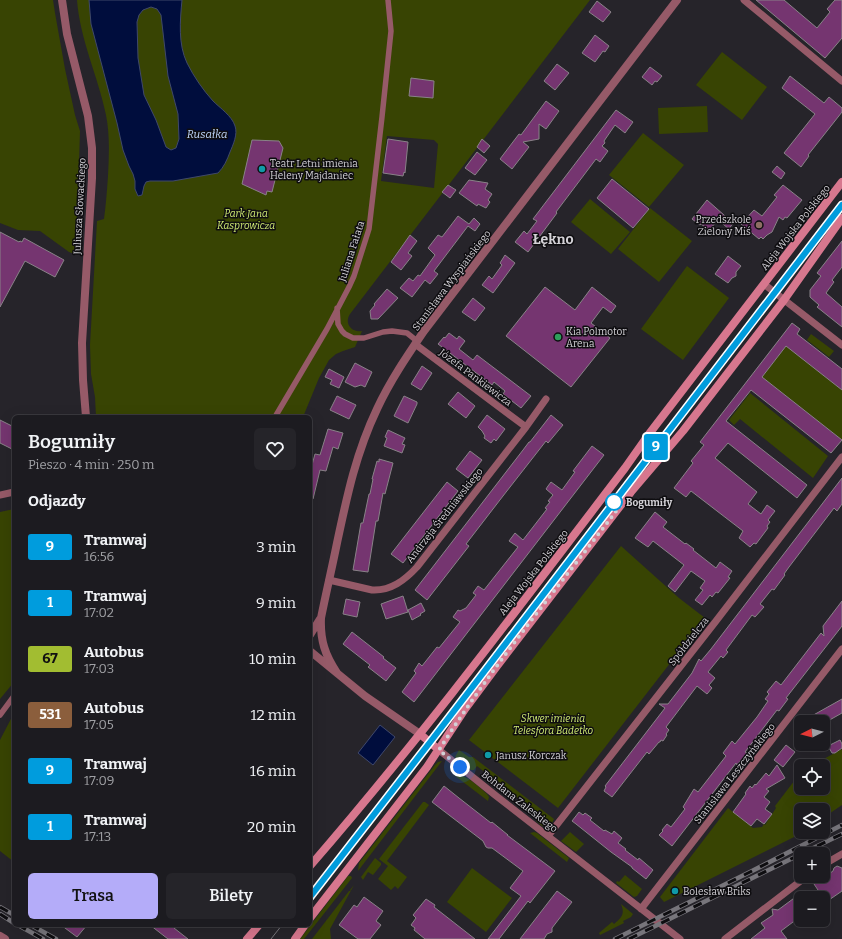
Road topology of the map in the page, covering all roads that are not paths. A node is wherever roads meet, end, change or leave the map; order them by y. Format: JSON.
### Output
{"nodes":[{"id":1,"x":62,"y":0,"type":"edge"},
{"id":2,"x":388,"y":0,"type":"edge"},
{"id":3,"x":677,"y":0,"type":"edge"},
{"id":4,"x":744,"y":0,"type":"edge"},
{"id":5,"x":842,"y":81,"type":"edge"},
{"id":6,"x":842,"y":182,"type":"edge"},
{"id":7,"x":842,"y":218,"type":"edge"},
{"id":8,"x":764,"y":284,"type":"junction"},
{"id":9,"x":784,"y":300,"type":"junction"},
{"id":10,"x":337,"y":308,"type":"junction"},
{"id":11,"x":416,"y":342,"type":"junction"},
{"id":12,"x":842,"y":346,"type":"edge"},
{"id":13,"x":546,"y":399,"type":"dead end"},
{"id":14,"x":86,"y":415,"type":"edge"},
{"id":15,"x":276,"y":415,"type":"edge"},
{"id":16,"x":526,"y":427,"type":"junction"},
{"id":17,"x":842,"y":457,"type":"edge"},
{"id":18,"x":12,"y":492,"type":"edge"},
{"id":19,"x":0,"y":495,"type":"edge"},
{"id":20,"x":329,"y":580,"type":"junction"},
{"id":21,"x":322,"y":612,"type":"junction"},
{"id":22,"x":312,"y":632,"type":"edge"},
{"id":23,"x":841,"y":651,"type":"edge"},
{"id":24,"x":312,"y":653,"type":"edge"},
{"id":25,"x":337,"y":673,"type":"junction"},
{"id":26,"x":12,"y":699,"type":"edge"},
{"id":27,"x":0,"y":715,"type":"edge"},
{"id":28,"x":420,"y":734,"type":"junction"},
{"id":29,"x":439,"y":750,"type":"junction"},
{"id":30,"x":548,"y":836,"type":"junction"},
{"id":31,"x":842,"y":854,"type":"edge"},
{"id":32,"x":830,"y":861,"type":"edge"},
{"id":33,"x":312,"y":864,"type":"edge"},
{"id":34,"x":798,"y":883,"type":"edge"},
{"id":35,"x":641,"y":909,"type":"junction"},
{"id":36,"x":312,"y":915,"type":"edge"},
{"id":37,"x":257,"y":927,"type":"edge"},
{"id":38,"x":303,"y":927,"type":"edge"},
{"id":39,"x":0,"y":936,"type":"edge"},
{"id":40,"x":5,"y":939,"type":"edge"},
{"id":41,"x":247,"y":939,"type":"edge"},
{"id":42,"x":294,"y":939,"type":"edge"},
{"id":43,"x":680,"y":939,"type":"edge"},
{"id":44,"x":725,"y":939,"type":"edge"}],
"edges":[{"from":1,"to":14,"type":"street","name":"Juliusza Słowackiego"},
{"from":2,"to":10,"type":"street","name":"Juliana Fałata"},
{"from":3,"to":11,"type":"street","name":"Stanisława Wyspiańskiego"},
{"from":4,"to":5,"type":"street"},
{"from":6,"to":8,"type":"main road","name":"Aleja Wojska Polskiego"},
{"from":7,"to":9,"type":"main road"},
{"from":8,"to":9,"type":"street","name":"Aleja Wojska Polskiego"},
{"from":8,"to":28,"type":"main road","name":"Aleja Wojska Polskiego"},
{"from":9,"to":12,"type":"street"},
{"from":9,"to":29,"type":"main road"},
{"from":10,"to":11,"type":"street"},
{"from":10,"to":15,"type":"street","name":"Juliana Fałata"},
{"from":11,"to":16,"type":"street","name":"Józefa Pankiewicza"},
{"from":11,"to":20,"type":"street","name":"Stanisława Wyspiańskiego"},
{"from":13,"to":16,"type":"street","name":"Andrzeja Średniawskiego"},
{"from":16,"to":20,"type":"street","name":"Andrzeja Średniawskiego"},
{"from":17,"to":30,"type":"street","name":"Spółdzielcza"},
{"from":18,"to":19,"type":"street"},
{"from":20,"to":21,"type":"street","name":"Stanisława Wyspiańskiego"},
{"from":21,"to":22,"type":"street","name":"Stanisława Wyspiańskiego"},
{"from":21,"to":25,"type":"street","name":"Stanisława Wyspiańskiego"},
{"from":23,"to":35,"type":"street","name":"Stanisława Leszczyńskiego"},
{"from":24,"to":25,"type":"street","name":"Bohdana Zaleskiego"},
{"from":25,"to":28,"type":"street","name":"Bohdana Zaleskiego"},
{"from":26,"to":27,"type":"street"},
{"from":28,"to":29,"type":"main road","name":"Bohdana Zaleskiego"},
{"from":28,"to":33,"type":"main road","name":"Aleja Wojska Polskiego"},
{"from":29,"to":30,"type":"street","name":"Bohdana Zaleskiego"},
{"from":29,"to":36,"type":"main road"},
{"from":30,"to":35,"type":"street","name":"Bohdana Zaleskiego"},
{"from":31,"to":32,"type":"street"},
{"from":34,"to":44,"type":"street"},
{"from":35,"to":43,"type":"street","name":"Bohdana Zaleskiego"},
{"from":37,"to":41,"type":"main road"},
{"from":38,"to":42,"type":"main road"},
{"from":39,"to":40,"type":"street"}]}
